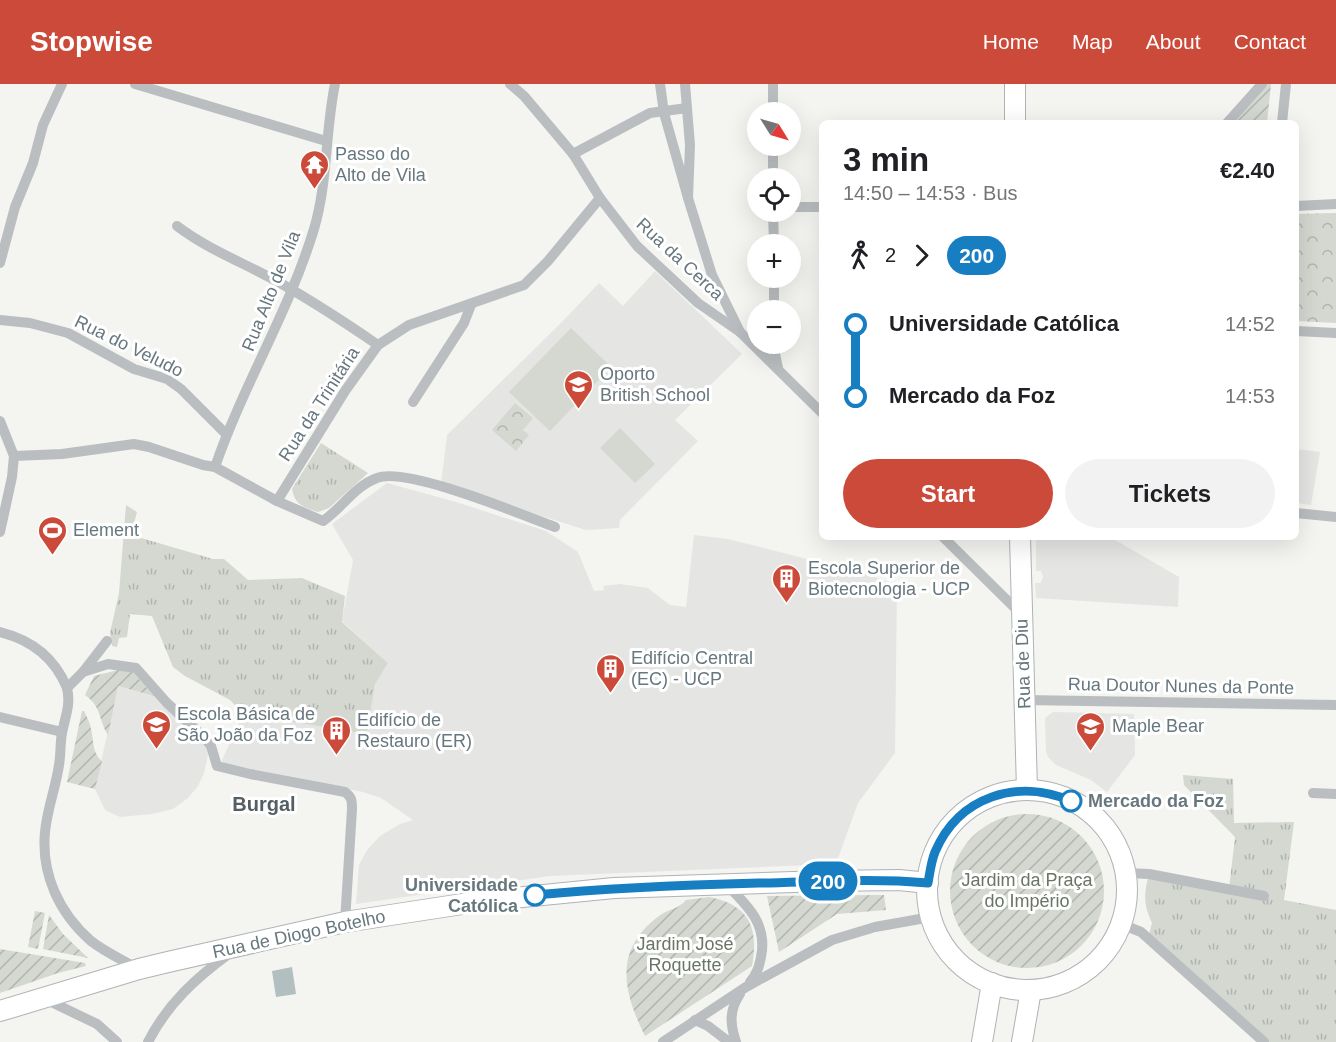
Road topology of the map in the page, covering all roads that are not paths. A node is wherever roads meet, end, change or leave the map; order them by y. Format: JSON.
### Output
{"nodes":[{"id":1,"x":62,"y":84,"type":"edge"},
{"id":2,"x":135,"y":84,"type":"edge"},
{"id":3,"x":334,"y":84,"type":"edge"},
{"id":4,"x":510,"y":84,"type":"edge"},
{"id":5,"x":660,"y":84,"type":"edge"},
{"id":6,"x":685,"y":84,"type":"edge"},
{"id":7,"x":773,"y":84,"type":"edge"},
{"id":8,"x":1015,"y":84,"type":"edge"},
{"id":9,"x":1263,"y":84,"type":"edge"},
{"id":10,"x":1286,"y":84,"type":"edge"},
{"id":11,"x":773,"y":102,"type":"edge"},
{"id":12,"x":687,"y":108,"type":"junction"},
{"id":13,"x":664,"y":112,"type":"junction"},
{"id":14,"x":1015,"y":120,"type":"edge"},
{"id":15,"x":1230,"y":120,"type":"edge"},
{"id":16,"x":1282,"y":120,"type":"edge"},
{"id":17,"x":327,"y":141,"type":"junction"},
{"id":18,"x":573,"y":154,"type":"junction"},
{"id":19,"x":600,"y":198,"type":"junction"},
{"id":20,"x":688,"y":198,"type":"junction"},
{"id":21,"x":1336,"y":204,"type":"edge"},
{"id":22,"x":1299,"y":206,"type":"edge"},
{"id":23,"x":801,"y":207,"type":"edge"},
{"id":24,"x":819,"y":207,"type":"edge"},
{"id":25,"x":177,"y":226,"type":"dead end"},
{"id":26,"x":0,"y":263,"type":"edge"},
{"id":27,"x":293,"y":290,"type":"junction"},
{"id":28,"x":471,"y":305,"type":"junction"},
{"id":29,"x":0,"y":320,"type":"edge"},
{"id":30,"x":1299,"y":331,"type":"edge"},
{"id":31,"x":740,"y":332,"type":"junction"},
{"id":32,"x":1336,"y":333,"type":"edge"},
{"id":33,"x":378,"y":345,"type":"junction"},
{"id":34,"x":775,"y":354,"type":"edge"},
{"id":35,"x":778,"y":368,"type":"junction"},
{"id":36,"x":413,"y":402,"type":"dead end"},
{"id":37,"x":819,"y":410,"type":"edge"},
{"id":38,"x":0,"y":421,"type":"edge"},
{"id":39,"x":226,"y":434,"type":"junction"},
{"id":40,"x":14,"y":456,"type":"junction"},
{"id":41,"x":215,"y":467,"type":"junction"},
{"id":42,"x":277,"y":501,"type":"junction"},
{"id":43,"x":1299,"y":513,"type":"edge"},
{"id":44,"x":1336,"y":518,"type":"edge"},
{"id":45,"x":555,"y":527,"type":"dead end"},
{"id":46,"x":0,"y":532,"type":"edge"},
{"id":47,"x":946,"y":540,"type":"edge"},
{"id":48,"x":1020,"y":540,"type":"edge"},
{"id":49,"x":1021,"y":614,"type":"junction"},
{"id":50,"x":0,"y":632,"type":"edge"},
{"id":51,"x":107,"y":641,"type":"dead end"},
{"id":52,"x":83,"y":672,"type":"junction"},
{"id":53,"x":67,"y":688,"type":"junction"},
{"id":54,"x":1026,"y":700,"type":"junction"},
{"id":55,"x":1336,"y":705,"type":"edge"},
{"id":56,"x":0,"y":717,"type":"edge"},
{"id":57,"x":62,"y":732,"type":"junction"},
{"id":58,"x":1027,"y":790,"type":"junction"},
{"id":59,"x":1313,"y":793,"type":"dead end"},
{"id":60,"x":1336,"y":794,"type":"edge"},
{"id":61,"x":1126,"y":873,"type":"junction"},
{"id":62,"x":928,"y":883,"type":"junction"},
{"id":63,"x":726,"y":884,"type":"junction"},
{"id":64,"x":1264,"y":896,"type":"dead end"},
{"id":65,"x":931,"y":917,"type":"junction"},
{"id":66,"x":345,"y":922,"type":"junction"},
{"id":67,"x":1121,"y":924,"type":"junction"},
{"id":68,"x":239,"y":946,"type":"junction"},
{"id":69,"x":139,"y":969,"type":"junction"},
{"id":70,"x":992,"y":983,"type":"junction"},
{"id":71,"x":746,"y":987,"type":"junction"},
{"id":72,"x":1031,"y":990,"type":"junction"},
{"id":73,"x":42,"y":998,"type":"junction"},
{"id":74,"x":0,"y":1011,"type":"edge"},
{"id":75,"x":695,"y":1020,"type":"junction"},
{"id":76,"x":117,"y":1042,"type":"edge"},
{"id":77,"x":148,"y":1042,"type":"edge"},
{"id":78,"x":663,"y":1042,"type":"edge"},
{"id":79,"x":729,"y":1042,"type":"edge"},
{"id":80,"x":736,"y":1042,"type":"edge"},
{"id":81,"x":982,"y":1042,"type":"edge"},
{"id":82,"x":1022,"y":1042,"type":"edge"},
{"id":83,"x":1264,"y":1042,"type":"edge"}],
"edges":[{"from":1,"to":26,"type":"street"},
{"from":2,"to":17,"type":"street"},
{"from":3,"to":17,"type":"street","name":"Rua Alto de Vila"},
{"from":4,"to":18,"type":"street","name":"Rua da Cerca"},
{"from":5,"to":13,"type":"street"},
{"from":6,"to":12,"type":"street"},
{"from":7,"to":11,"type":"street"},
{"from":8,"to":14,"type":"main road"},
{"from":9,"to":15,"type":"street"},
{"from":10,"to":16,"type":"street"},
{"from":12,"to":13,"type":"street"},
{"from":12,"to":20,"type":"street"},
{"from":13,"to":18,"type":"street"},
{"from":13,"to":20,"type":"street"},
{"from":17,"to":27,"type":"street","name":"Rua Alto de Vila"},
{"from":18,"to":19,"type":"street","name":"Rua da Cerca"},
{"from":19,"to":28,"type":"street","name":"Rua da Trinitária"},
{"from":19,"to":31,"type":"street","name":"Rua da Cerca"},
{"from":20,"to":31,"type":"street"},
{"from":21,"to":22,"type":"street"},
{"from":23,"to":24,"type":"street"},
{"from":25,"to":27,"type":"street"},
{"from":27,"to":33,"type":"street"},
{"from":27,"to":39,"type":"street","name":"Rua Alto de Vila"},
{"from":28,"to":33,"type":"street","name":"Rua da Trinitária"},
{"from":28,"to":36,"type":"street"},
{"from":29,"to":39,"type":"street","name":"Rua do Veludo"},
{"from":30,"to":32,"type":"street"},
{"from":31,"to":35,"type":"street","name":"Rua da Cerca"},
{"from":33,"to":42,"type":"street","name":"Rua da Trinitária"},
{"from":34,"to":35,"type":"street"},
{"from":35,"to":37,"type":"street","name":"Rua da Cerca"},
{"from":38,"to":40,"type":"street"},
{"from":39,"to":41,"type":"street","name":"Rua Alto de Vila"},
{"from":40,"to":41,"type":"street"},
{"from":40,"to":46,"type":"street"},
{"from":41,"to":42,"type":"street"},
{"from":42,"to":45,"type":"street"},
{"from":43,"to":44,"type":"street"},
{"from":47,"to":49,"type":"street"},
{"from":48,"to":49,"type":"main road","name":"Rua de Diu"},
{"from":49,"to":54,"type":"main road","name":"Rua de Diu"},
{"from":50,"to":53,"type":"street"},
{"from":51,"to":52,"type":"street"},
{"from":52,"to":53,"type":"street"},
{"from":52,"to":66,"type":"street"},
{"from":53,"to":57,"type":"street"},
{"from":54,"to":55,"type":"street","name":"Rua Doutor Nunes da Ponte"},
{"from":54,"to":58,"type":"main road","name":"Rua de Diu"},
{"from":56,"to":57,"type":"street"},
{"from":57,"to":69,"type":"street"},
{"from":58,"to":61,"type":"main road"},
{"from":58,"to":62,"type":"main road"},
{"from":59,"to":60,"type":"street"},
{"from":61,"to":64,"type":"street"},
{"from":61,"to":67,"type":"main road"},
{"from":62,"to":63,"type":"main road","name":"Rua de Diogo Botelho"},
{"from":62,"to":65,"type":"main road"},
{"from":63,"to":66,"type":"main road","name":"Rua de Diogo Botelho"},
{"from":63,"to":71,"type":"street"},
{"from":65,"to":70,"type":"main road"},
{"from":65,"to":71,"type":"street"},
{"from":66,"to":68,"type":"main road","name":"Rua de Diogo Botelho"},
{"from":67,"to":72,"type":"main road"},
{"from":67,"to":83,"type":"street"},
{"from":68,"to":69,"type":"main road","name":"Rua de Diogo Botelho"},
{"from":68,"to":77,"type":"street"},
{"from":69,"to":73,"type":"main road","name":"Rua de Diogo Botelho"},
{"from":70,"to":72,"type":"main road"},
{"from":70,"to":81,"type":"main road"},
{"from":71,"to":75,"type":"street"},
{"from":71,"to":80,"type":"street"},
{"from":72,"to":82,"type":"main road"},
{"from":73,"to":74,"type":"main road","name":"Rua de Diogo Botelho"},
{"from":73,"to":76,"type":"street"},
{"from":75,"to":78,"type":"street"},
{"from":75,"to":79,"type":"street"}]}
